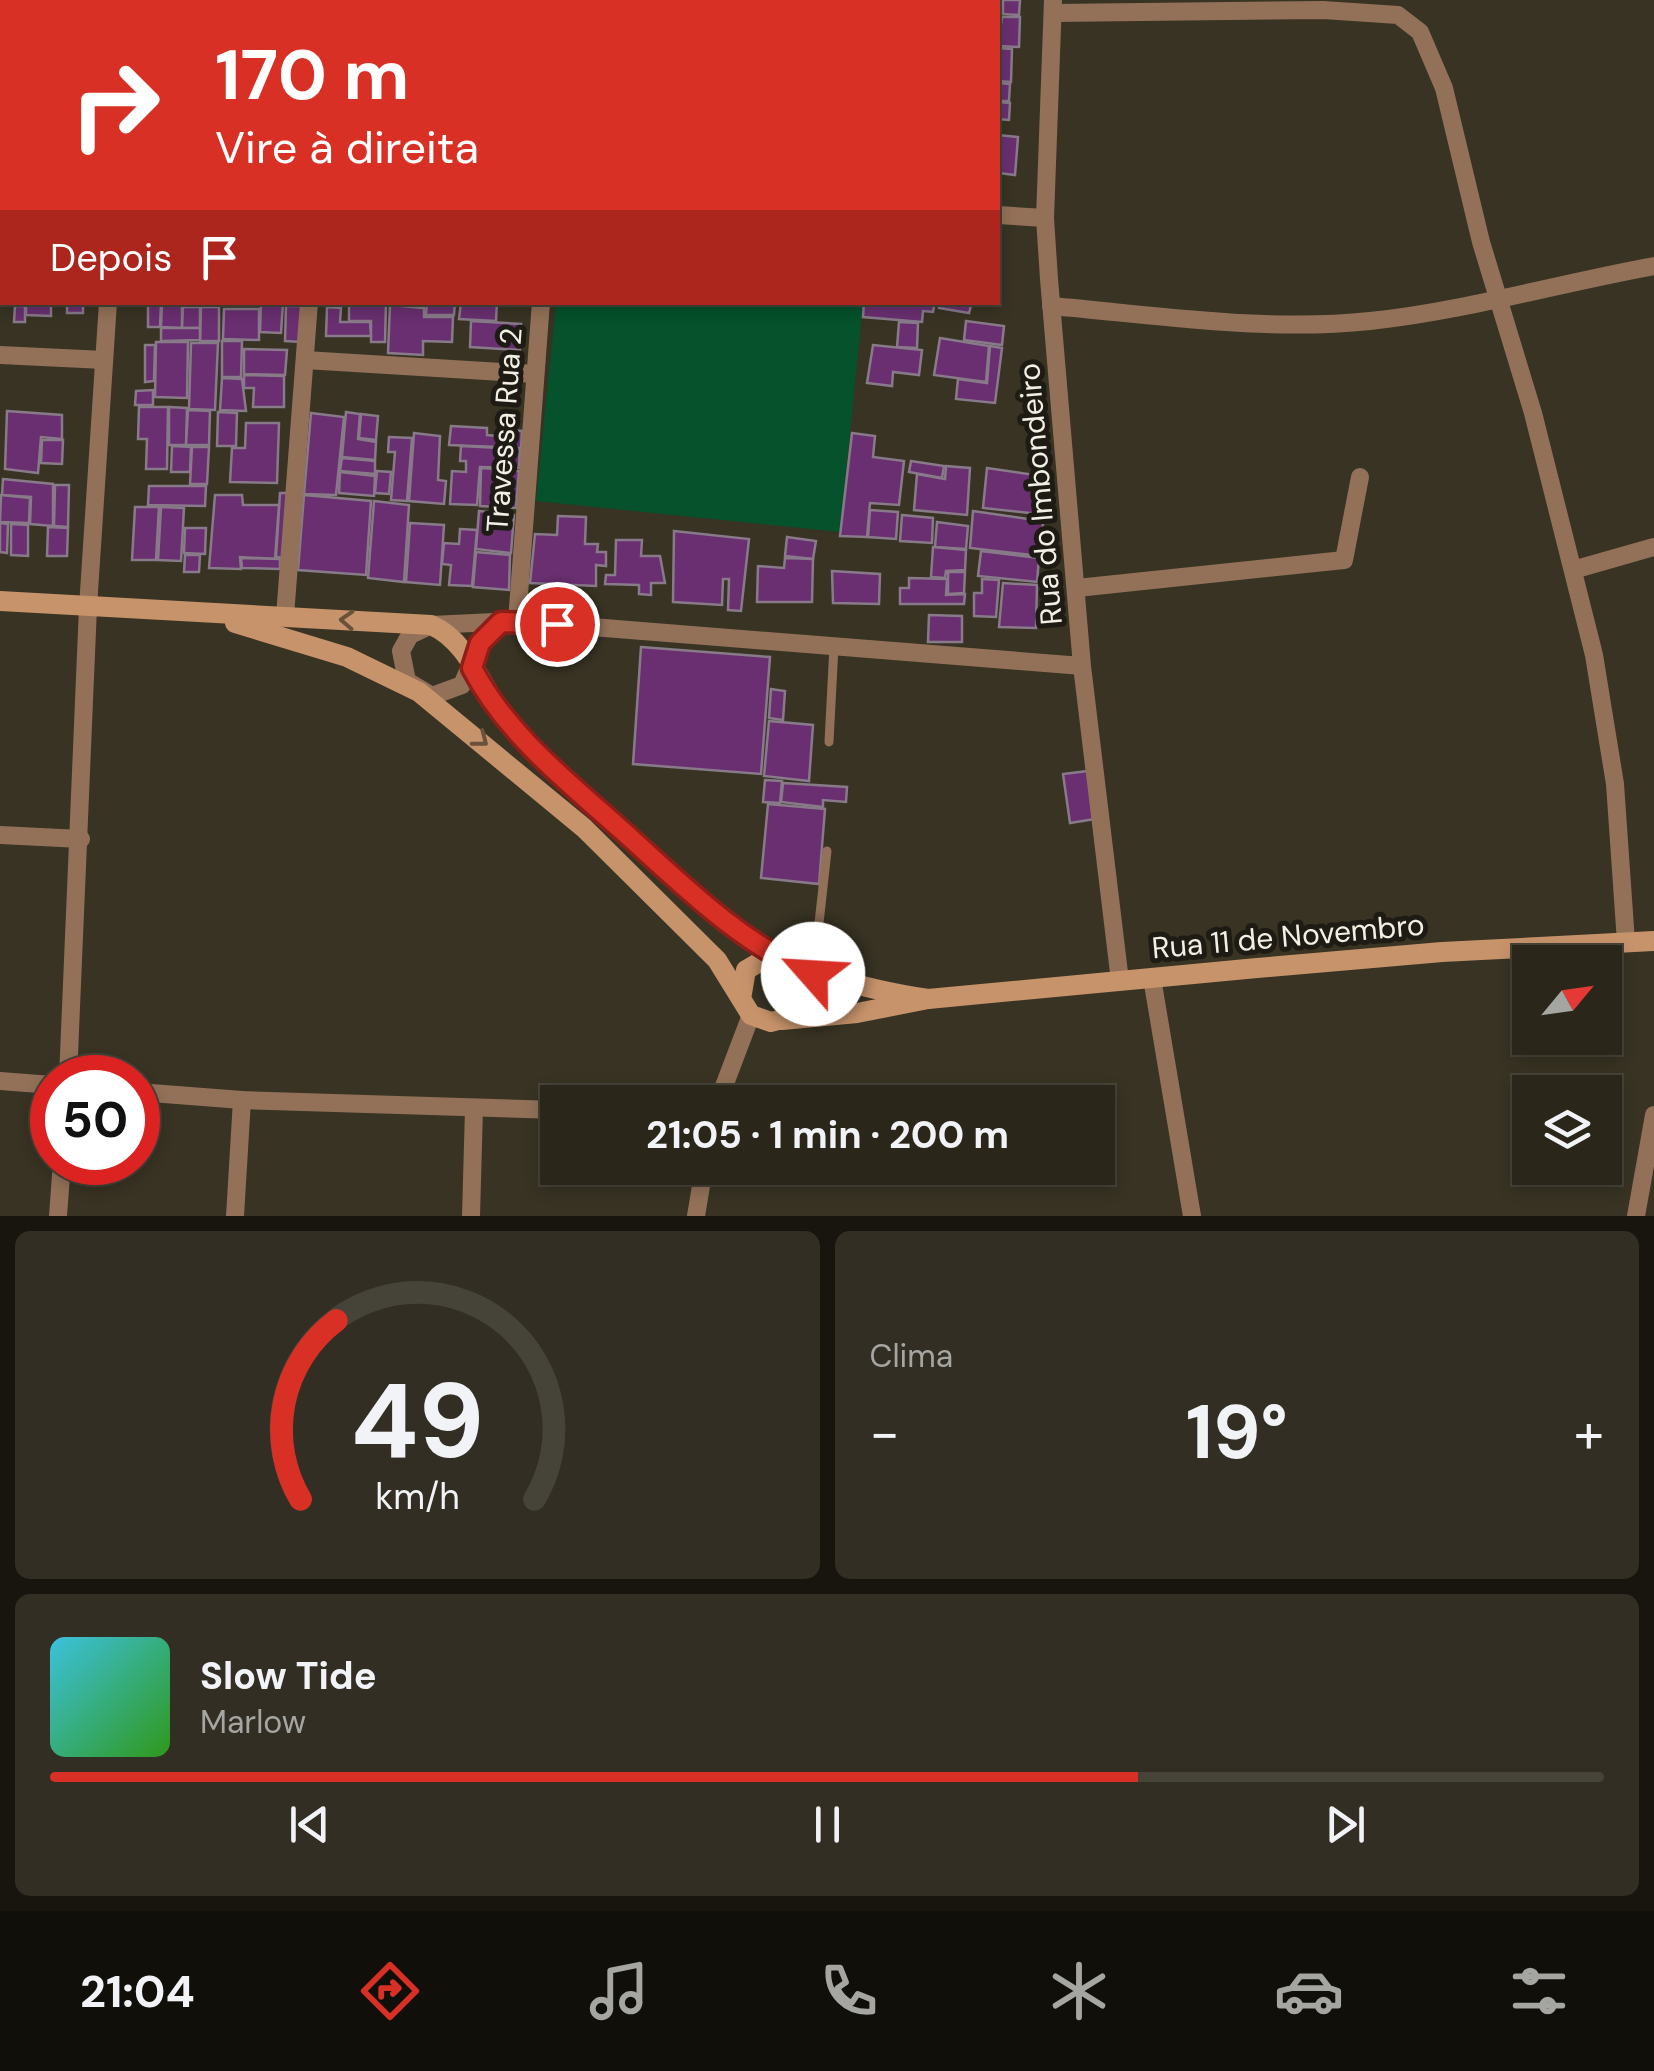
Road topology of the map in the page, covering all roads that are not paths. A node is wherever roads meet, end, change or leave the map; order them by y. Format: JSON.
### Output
{"nodes":[{"id":1,"x":1053,"y":6,"type":"edge"},
{"id":2,"x":1000,"y":215,"type":"edge"},
{"id":3,"x":1046,"y":218,"type":"junction"},
{"id":4,"x":1654,"y":266,"type":"edge"},
{"id":5,"x":1496,"y":296,"type":"junction"},
{"id":6,"x":108,"y":305,"type":"edge"},
{"id":7,"x":310,"y":305,"type":"edge"},
{"id":8,"x":541,"y":305,"type":"edge"},
{"id":9,"x":1052,"y":306,"type":"junction"},
{"id":10,"x":0,"y":354,"type":"edge"},
{"id":11,"x":104,"y":360,"type":"junction"},
{"id":12,"x":304,"y":360,"type":"junction"},
{"id":13,"x":534,"y":374,"type":"junction"},
{"id":14,"x":1360,"y":476,"type":"dead end"},
{"id":15,"x":1654,"y":547,"type":"edge"},
{"id":16,"x":1573,"y":570,"type":"junction"},
{"id":17,"x":1076,"y":588,"type":"junction"},
{"id":18,"x":0,"y":601,"type":"edge"},
{"id":19,"x":88,"y":607,"type":"junction"},
{"id":20,"x":205,"y":614,"type":"junction"},
{"id":21,"x":286,"y":616,"type":"junction"},
{"id":22,"x":509,"y":622,"type":"junction"},
{"id":23,"x":431,"y":625,"type":"junction"},
{"id":24,"x":834,"y":646,"type":"junction"},
{"id":25,"x":1082,"y":666,"type":"junction"},
{"id":26,"x":472,"y":668,"type":"junction"},
{"id":27,"x":419,"y":692,"type":"junction"},
{"id":28,"x":829,"y":742,"type":"dead end"},
{"id":29,"x":0,"y":835,"type":"edge"},
{"id":30,"x":81,"y":838,"type":"junction"},
{"id":31,"x":826,"y":851,"type":"dead end"},
{"id":32,"x":1654,"y":940,"type":"edge"},
{"id":33,"x":1626,"y":942,"type":"junction"},
{"id":34,"x":782,"y":960,"type":"junction"},
{"id":35,"x":813,"y":974,"type":"junction"},
{"id":36,"x":1152,"y":978,"type":"junction"},
{"id":37,"x":1120,"y":981,"type":"junction"},
{"id":38,"x":928,"y":999,"type":"junction"},
{"id":39,"x":746,"y":1007,"type":"junction"},
{"id":40,"x":782,"y":1020,"type":"junction"},
{"id":41,"x":69,"y":1055,"type":"edge"},
{"id":42,"x":0,"y":1081,"type":"edge"},
{"id":43,"x":30,"y":1083,"type":"edge"},
{"id":44,"x":723,"y":1085,"type":"edge"},
{"id":45,"x":160,"y":1094,"type":"edge"},
{"id":46,"x":242,"y":1100,"type":"junction"},
{"id":47,"x":474,"y":1109,"type":"junction"},
{"id":48,"x":540,"y":1110,"type":"edge"},
{"id":49,"x":1654,"y":1115,"type":"edge"},
{"id":50,"x":60,"y":1185,"type":"edge"},
{"id":51,"x":701,"y":1185,"type":"edge"},
{"id":52,"x":58,"y":1216,"type":"edge"},
{"id":53,"x":235,"y":1216,"type":"edge"},
{"id":54,"x":470,"y":1216,"type":"edge"},
{"id":55,"x":696,"y":1216,"type":"edge"},
{"id":56,"x":1192,"y":1216,"type":"edge"},
{"id":57,"x":1636,"y":1216,"type":"edge"}],
"edges":[{"from":1,"to":3,"type":"street","name":"Rua do Imbondeiro"},
{"from":1,"to":5,"type":"street"},
{"from":2,"to":3,"type":"street"},
{"from":3,"to":9,"type":"street","name":"Rua do Imbondeiro"},
{"from":4,"to":5,"type":"street"},
{"from":5,"to":9,"type":"street"},
{"from":5,"to":16,"type":"street"},
{"from":6,"to":11,"type":"street"},
{"from":7,"to":12,"type":"street"},
{"from":8,"to":13,"type":"street","name":"Travessa Rua 2"},
{"from":9,"to":17,"type":"street","name":"Rua do Imbondeiro"},
{"from":10,"to":11,"type":"street"},
{"from":11,"to":19,"type":"street"},
{"from":12,"to":13,"type":"street"},
{"from":12,"to":21,"type":"street"},
{"from":13,"to":22,"type":"street","name":"Travessa Rua 2"},
{"from":14,"to":17,"type":"street"},
{"from":15,"to":16,"type":"street"},
{"from":16,"to":33,"type":"street"},
{"from":17,"to":25,"type":"street","name":"Rua do Imbondeiro"},
{"from":18,"to":19,"type":"main road"},
{"from":19,"to":20,"type":"main road"},
{"from":19,"to":30,"type":"street"},
{"from":20,"to":21,"type":"main road"},
{"from":20,"to":27,"type":"main road"},
{"from":23,"to":21,"type":"main road","one_way":true},
{"from":22,"to":23,"type":"street"},
{"from":22,"to":24,"type":"street"},
{"from":22,"to":26,"type":"street"},
{"from":23,"to":26,"type":"main road","name":"Rua 11 de Novembro"},
{"from":23,"to":27,"type":"street"},
{"from":24,"to":25,"type":"street"},
{"from":24,"to":28,"type":"lane"},
{"from":25,"to":37,"type":"street","name":"Rua do Imbondeiro"},
{"from":26,"to":27,"type":"street"},
{"from":26,"to":34,"type":"main road","name":"Rua 11 de Novembro"},
{"from":27,"to":39,"type":"main road","one_way":true},
{"from":29,"to":30,"type":"street"},
{"from":30,"to":41,"type":"street"},
{"from":31,"to":35,"type":"lane"},
{"from":32,"to":33,"type":"main road","name":"Rua 11 de Novembro"},
{"from":33,"to":36,"type":"main road","name":"Rua 11 de Novembro"},
{"from":34,"to":35,"type":"main road","name":"Rua 11 de Novembro"},
{"from":34,"to":39,"type":"main road"},
{"from":34,"to":40,"type":"main road"},
{"from":35,"to":38,"type":"main road","name":"Rua 11 de Novembro"},
{"from":36,"to":37,"type":"main road","name":"Rua 11 de Novembro"},
{"from":36,"to":56,"type":"street"},
{"from":37,"to":38,"type":"main road","name":"Rua 11 de Novembro"},
{"from":38,"to":40,"type":"main road","name":"Rua 11 de Novembro"},
{"from":39,"to":40,"type":"main road","name":"Rua 11 de Novembro"},
{"from":39,"to":44,"type":"street"},
{"from":42,"to":43,"type":"street"},
{"from":45,"to":46,"type":"street"},
{"from":46,"to":47,"type":"street"},
{"from":46,"to":53,"type":"street"},
{"from":47,"to":48,"type":"street"},
{"from":47,"to":54,"type":"street"},
{"from":49,"to":57,"type":"street"},
{"from":50,"to":52,"type":"street"},
{"from":51,"to":55,"type":"street"}]}
